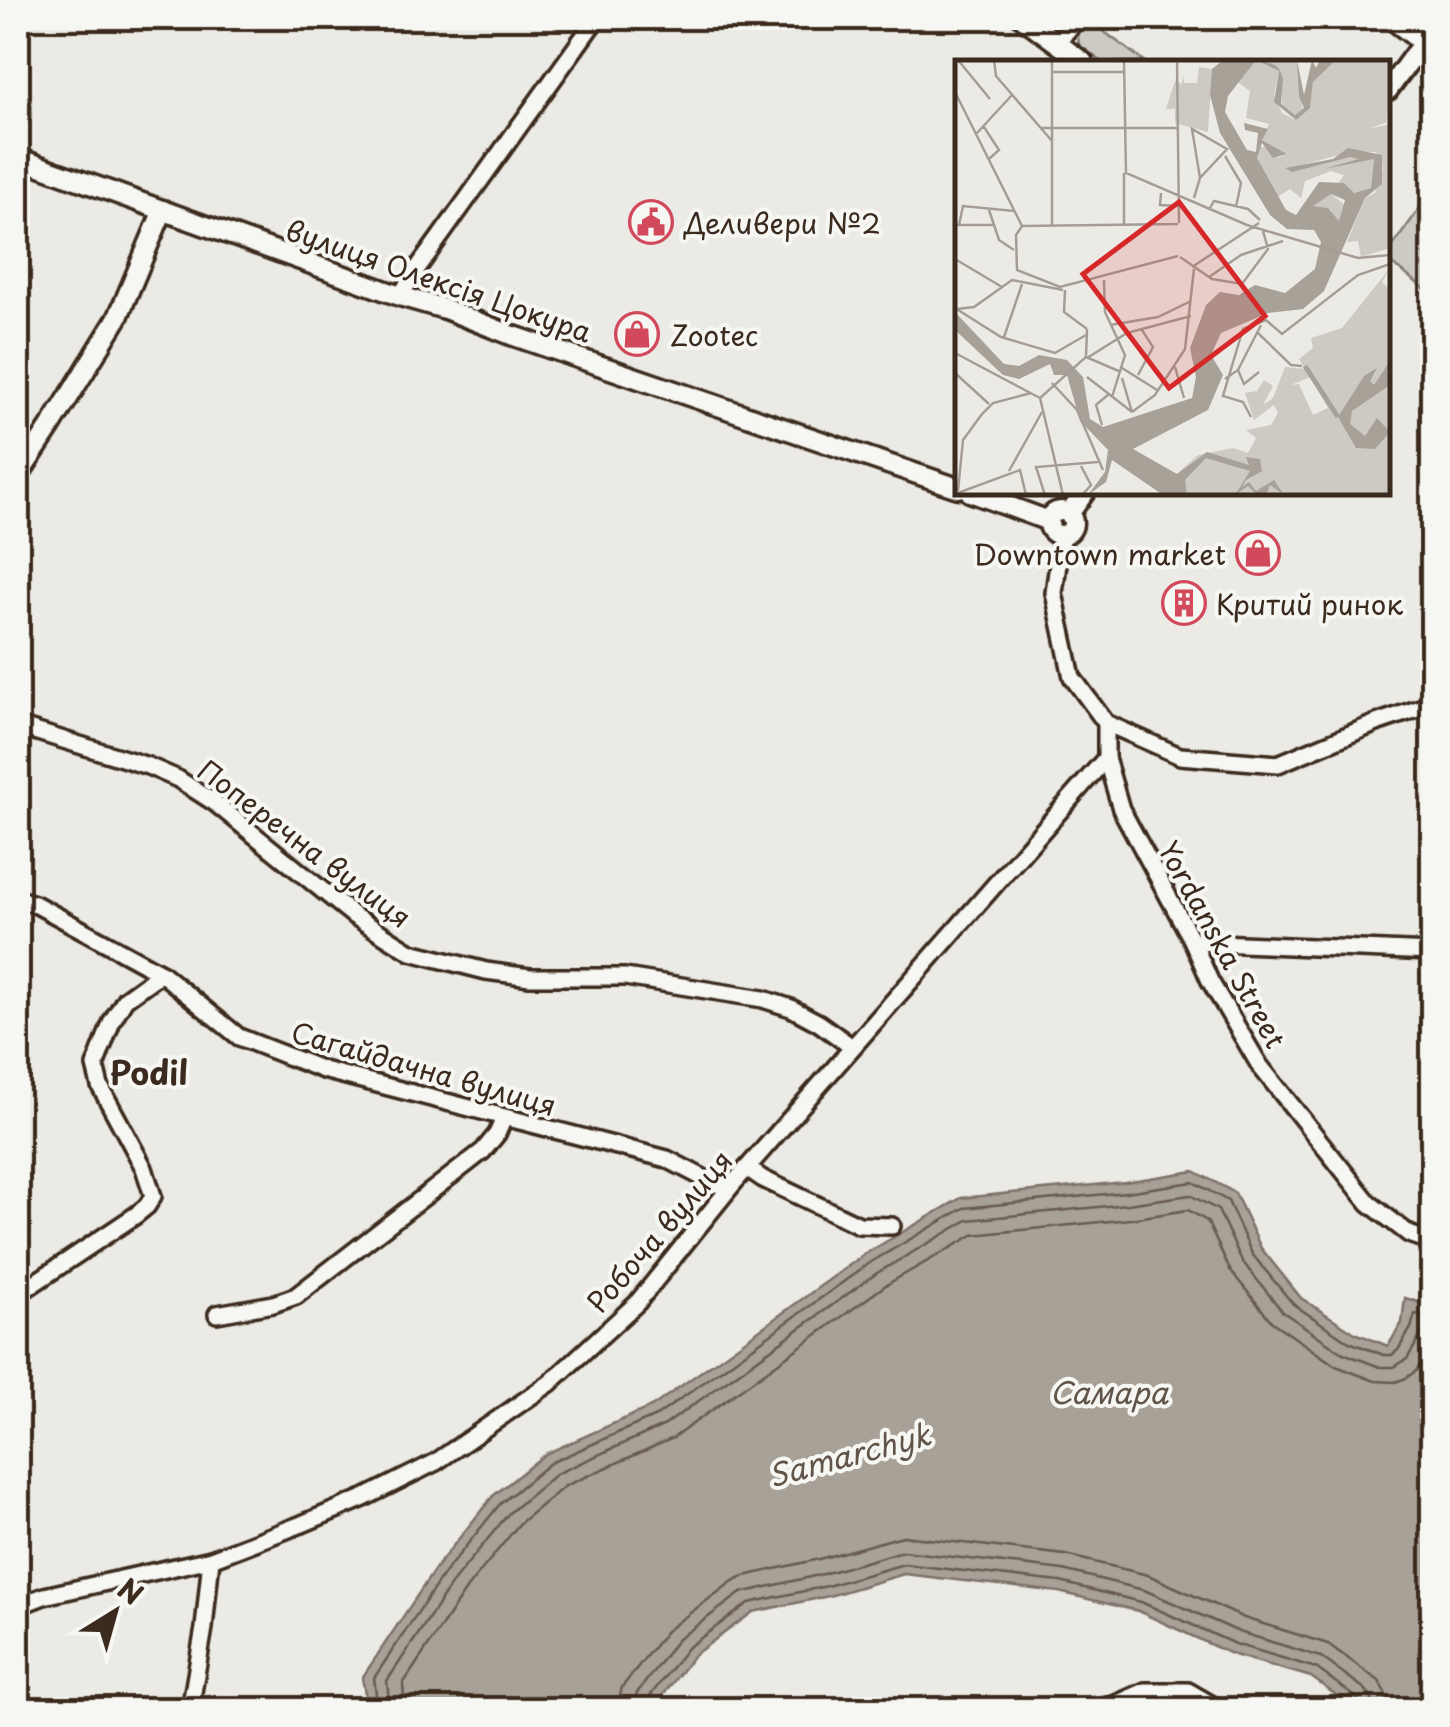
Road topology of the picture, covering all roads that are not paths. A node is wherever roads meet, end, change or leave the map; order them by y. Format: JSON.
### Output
{"nodes":[{"id":1,"x":598,"y":18,"type":"edge"},
{"id":2,"x":1023,"y":18,"type":"edge"},
{"id":3,"x":1078,"y":18,"type":"edge"},
{"id":4,"x":1388,"y":18,"type":"edge"},
{"id":5,"x":1428,"y":37,"type":"edge"},
{"id":6,"x":1058,"y":43,"type":"junction"},
{"id":7,"x":1080,"y":60,"type":"edge"},
{"id":8,"x":1390,"y":87,"type":"edge"},
{"id":9,"x":18,"y":158,"type":"edge"},
{"id":10,"x":162,"y":210,"type":"junction"},
{"id":11,"x":400,"y":296,"type":"junction"},
{"id":12,"x":18,"y":476,"type":"edge"},
{"id":13,"x":955,"y":487,"type":"edge"},
{"id":14,"x":977,"y":495,"type":"edge"},
{"id":15,"x":1083,"y":495,"type":"edge"},
{"id":16,"x":1056,"y":528,"type":"junction"},
{"id":17,"x":1432,"y":704,"type":"edge"},
{"id":18,"x":1106,"y":723,"type":"junction"},
{"id":19,"x":18,"y":726,"type":"edge"},
{"id":20,"x":1106,"y":758,"type":"junction"},
{"id":21,"x":18,"y":899,"type":"edge"},
{"id":22,"x":1192,"y":942,"type":"junction"},
{"id":23,"x":1432,"y":952,"type":"edge"},
{"id":24,"x":161,"y":973,"type":"junction"},
{"id":25,"x":852,"y":1047,"type":"junction"},
{"id":26,"x":504,"y":1118,"type":"junction"},
{"id":27,"x":747,"y":1168,"type":"junction"},
{"id":28,"x":732,"y":1185,"type":"junction"},
{"id":29,"x":892,"y":1226,"type":"dead end"},
{"id":30,"x":1432,"y":1242,"type":"edge"},
{"id":31,"x":18,"y":1294,"type":"edge"},
{"id":32,"x":217,"y":1314,"type":"dead end"},
{"id":33,"x":211,"y":1559,"type":"junction"},
{"id":34,"x":18,"y":1606,"type":"edge"},
{"id":35,"x":190,"y":1710,"type":"edge"},
{"id":36,"x":1102,"y":1710,"type":"edge"},
{"id":37,"x":1221,"y":1710,"type":"edge"}],
"edges":[{"from":1,"to":11,"type":"street"},
{"from":2,"to":6,"type":"street"},
{"from":3,"to":6,"type":"street"},
{"from":4,"to":5,"type":"street"},
{"from":5,"to":8,"type":"street"},
{"from":6,"to":7,"type":"street"},
{"from":9,"to":10,"type":"street","name":"вулиця Олексія Цокура"},
{"from":10,"to":11,"type":"street","name":"вулиця Олексія Цокура"},
{"from":10,"to":12,"type":"street"},
{"from":11,"to":13,"type":"street","name":"вулиця Олексія Цокура"},
{"from":14,"to":16,"type":"street"},
{"from":15,"to":16,"type":"street"},
{"from":16,"to":18,"type":"street"},
{"from":17,"to":18,"type":"street"},
{"from":18,"to":20,"type":"street","name":"Yordanska Street"},
{"from":19,"to":25,"type":"street","name":"Поперечна вулиця"},
{"from":20,"to":22,"type":"street","name":"Yordanska Street"},
{"from":20,"to":25,"type":"street","name":"Робоча вулиця"},
{"from":21,"to":24,"type":"street","name":"Сагайдачна вулиця"},
{"from":22,"to":23,"type":"street"},
{"from":22,"to":30,"type":"street","name":"Yordanska Street"},
{"from":24,"to":26,"type":"street","name":"Сагайдачна вулиця"},
{"from":24,"to":31,"type":"street"},
{"from":25,"to":27,"type":"street","name":"Робоча вулиця"},
{"from":26,"to":28,"type":"street","name":"Сагайдачна вулиця"},
{"from":26,"to":32,"type":"street"},
{"from":27,"to":28,"type":"street","name":"Робоча вулиця"},
{"from":27,"to":29,"type":"street"},
{"from":28,"to":33,"type":"street","name":"Робоча вулиця"},
{"from":33,"to":34,"type":"street","name":"Робоча вулиця"},
{"from":33,"to":35,"type":"street"},
{"from":36,"to":37,"type":"street"}]}
